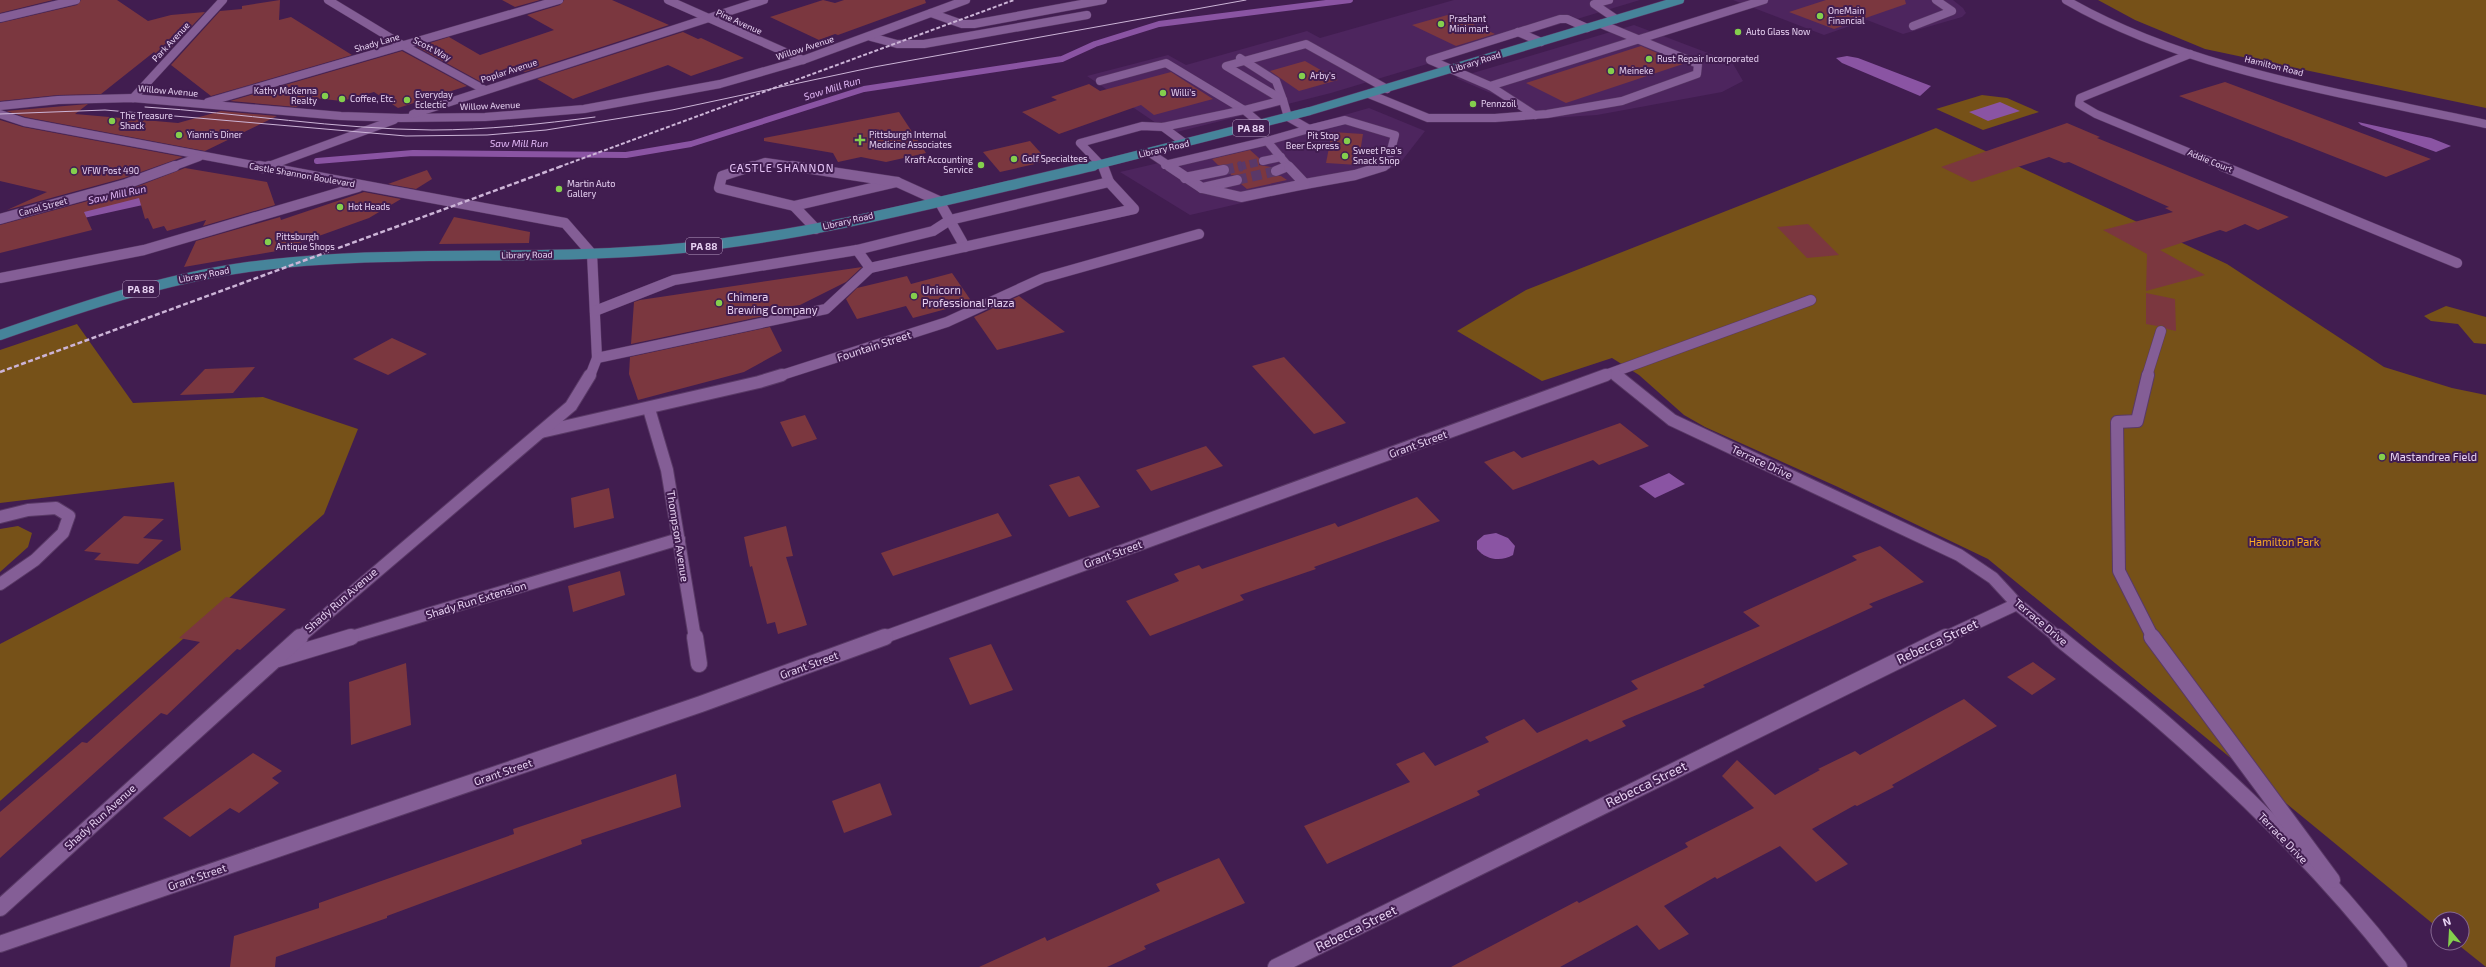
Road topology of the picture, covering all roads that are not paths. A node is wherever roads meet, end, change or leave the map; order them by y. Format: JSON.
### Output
{"nodes":[{"id":1,"x":76,"y":0,"type":"edge"},
{"id":2,"x":223,"y":0,"type":"edge"},
{"id":3,"x":328,"y":0,"type":"edge"},
{"id":4,"x":558,"y":0,"type":"edge"},
{"id":5,"x":668,"y":0,"type":"edge"},
{"id":6,"x":764,"y":0,"type":"edge"},
{"id":7,"x":966,"y":0,"type":"edge"},
{"id":8,"x":1103,"y":0,"type":"edge"},
{"id":9,"x":1609,"y":0,"type":"edge"},
{"id":10,"x":1680,"y":0,"type":"edge"},
{"id":11,"x":1764,"y":0,"type":"edge"},
{"id":12,"x":1936,"y":0,"type":"edge"},
{"id":13,"x":2066,"y":0,"type":"edge"},
{"id":14,"x":931,"y":13,"type":"junction"},
{"id":15,"x":1088,"y":15,"type":"dead end"},
{"id":16,"x":0,"y":18,"type":"edge"},
{"id":17,"x":709,"y":18,"type":"junction"},
{"id":18,"x":1616,"y":19,"type":"junction"},
{"id":19,"x":1601,"y":24,"type":"junction"},
{"id":20,"x":1914,"y":26,"type":"dead end"},
{"id":21,"x":1587,"y":28,"type":"junction"},
{"id":22,"x":1518,"y":32,"type":"junction"},
{"id":23,"x":871,"y":37,"type":"junction"},
{"id":24,"x":1642,"y":40,"type":"junction"},
{"id":25,"x":1541,"y":42,"type":"junction"},
{"id":26,"x":404,"y":46,"type":"junction"},
{"id":27,"x":2190,"y":54,"type":"junction"},
{"id":28,"x":803,"y":60,"type":"junction"},
{"id":29,"x":1243,"y":62,"type":"junction"},
{"id":30,"x":1450,"y":70,"type":"junction"},
{"id":31,"x":1100,"y":81,"type":"dead end"},
{"id":32,"x":1490,"y":86,"type":"junction"},
{"id":33,"x":1387,"y":89,"type":"junction"},
{"id":34,"x":485,"y":90,"type":"junction"},
{"id":35,"x":1369,"y":94,"type":"junction"},
{"id":36,"x":133,"y":98,"type":"junction"},
{"id":37,"x":1283,"y":100,"type":"junction"},
{"id":38,"x":202,"y":104,"type":"junction"},
{"id":39,"x":0,"y":106,"type":"edge"},
{"id":40,"x":1244,"y":110,"type":"junction"},
{"id":41,"x":0,"y":114,"type":"edge"},
{"id":42,"x":1534,"y":115,"type":"junction"},
{"id":43,"x":1288,"y":117,"type":"junction"},
{"id":44,"x":13,"y":118,"type":"junction"},
{"id":45,"x":401,"y":118,"type":"junction"},
{"id":46,"x":0,"y":120,"type":"edge"},
{"id":47,"x":2486,"y":124,"type":"edge"},
{"id":48,"x":1262,"y":125,"type":"junction"},
{"id":49,"x":1163,"y":127,"type":"junction"},
{"id":50,"x":1309,"y":129,"type":"junction"},
{"id":51,"x":1267,"y":141,"type":"junction"},
{"id":52,"x":1186,"y":144,"type":"junction"},
{"id":53,"x":1150,"y":153,"type":"junction"},
{"id":54,"x":200,"y":156,"type":"junction"},
{"id":55,"x":1281,"y":157,"type":"junction"},
{"id":56,"x":1263,"y":161,"type":"tunnel mouth"},
{"id":57,"x":1102,"y":164,"type":"junction"},
{"id":58,"x":1165,"y":165,"type":"junction"},
{"id":59,"x":1289,"y":167,"type":"junction"},
{"id":60,"x":263,"y":168,"type":"junction"},
{"id":61,"x":1224,"y":170,"type":"tunnel mouth"},
{"id":62,"x":1276,"y":171,"type":"tunnel mouth"},
{"id":63,"x":1185,"y":178,"type":"junction"},
{"id":64,"x":1236,"y":180,"type":"tunnel mouth"},
{"id":65,"x":897,"y":182,"type":"junction"},
{"id":66,"x":1109,"y":182,"type":"junction"},
{"id":67,"x":1305,"y":184,"type":"junction"},
{"id":68,"x":361,"y":186,"type":"junction"},
{"id":69,"x":1202,"y":188,"type":"junction"},
{"id":70,"x":939,"y":201,"type":"junction"},
{"id":71,"x":794,"y":206,"type":"junction"},
{"id":72,"x":0,"y":219,"type":"edge"},
{"id":73,"x":950,"y":220,"type":"junction"},
{"id":74,"x":816,"y":229,"type":"junction"},
{"id":75,"x":1199,"y":234,"type":"dead end"},
{"id":76,"x":965,"y":247,"type":"junction"},
{"id":77,"x":856,"y":250,"type":"junction"},
{"id":78,"x":592,"y":254,"type":"junction"},
{"id":79,"x":2457,"y":263,"type":"dead end"},
{"id":80,"x":870,"y":268,"type":"junction"},
{"id":81,"x":0,"y":278,"type":"edge"},
{"id":82,"x":1812,"y":300,"type":"dead end"},
{"id":83,"x":595,"y":311,"type":"junction"},
{"id":84,"x":2161,"y":331,"type":"dead end"},
{"id":85,"x":0,"y":334,"type":"edge"},
{"id":86,"x":597,"y":358,"type":"junction"},
{"id":87,"x":1614,"y":373,"type":"junction"},
{"id":88,"x":649,"y":409,"type":"junction"},
{"id":89,"x":539,"y":432,"type":"junction"},
{"id":90,"x":0,"y":517,"type":"edge"},
{"id":91,"x":679,"y":539,"type":"junction"},
{"id":92,"x":0,"y":584,"type":"edge"},
{"id":93,"x":2017,"y":604,"type":"junction"},
{"id":94,"x":273,"y":660,"type":"junction"},
{"id":95,"x":700,"y":664,"type":"dead end"},
{"id":96,"x":0,"y":908,"type":"edge"},
{"id":97,"x":2364,"y":922,"type":"junction"},
{"id":98,"x":0,"y":944,"type":"edge"},
{"id":99,"x":1276,"y":967,"type":"edge"},
{"id":100,"x":2399,"y":967,"type":"edge"}],
"edges":[{"from":1,"to":16,"type":"street"},
{"from":2,"to":36,"type":"street","name":"Park Avenue"},
{"from":3,"to":26,"type":"street","name":"Scott Way"},
{"from":4,"to":26,"type":"street","name":"Shady Lane"},
{"from":5,"to":17,"type":"street","name":"Pine Avenue"},
{"from":6,"to":17,"type":"street","name":"Poplar Avenue"},
{"from":7,"to":14,"type":"street","name":"Willow Avenue"},
{"from":8,"to":14,"type":"street"},
{"from":9,"to":18,"type":"street"},
{"from":10,"to":18,"type":"main road","name":"Library Road","number":"PA 88"},
{"from":11,"to":24,"type":"street"},
{"from":12,"to":20,"type":"street"},
{"from":13,"to":27,"type":"street","name":"Hamilton Road"},
{"from":14,"to":23,"type":"street","name":"Willow Avenue"},
{"from":15,"to":23,"type":"street"},
{"from":17,"to":28,"type":"street","name":"Pine Avenue"},
{"from":17,"to":34,"type":"street","name":"Poplar Avenue"},
{"from":18,"to":19,"type":"main road","name":"Library Road","number":"PA 88"},
{"from":19,"to":21,"type":"main road","name":"Library Road","number":"PA 88"},
{"from":19,"to":24,"type":"street"},
{"from":21,"to":22,"type":"street"},
{"from":21,"to":25,"type":"main road","name":"Library Road","number":"PA 88"},
{"from":22,"to":25,"type":"street"},
{"from":22,"to":30,"type":"street"},
{"from":23,"to":28,"type":"street","name":"Willow Avenue"},
{"from":24,"to":32,"type":"street"},
{"from":24,"to":42,"type":"street"},
{"from":25,"to":30,"type":"main road","name":"Library Road","number":"PA 88"},
{"from":26,"to":34,"type":"street","name":"Scott Way"},
{"from":26,"to":38,"type":"street","name":"Shady Lane"},
{"from":27,"to":47,"type":"street","name":"Hamilton Road"},
{"from":27,"to":79,"type":"street","name":"Addie Court"},
{"from":28,"to":45,"type":"street","name":"Willow Avenue"},
{"from":29,"to":33,"type":"street"},
{"from":29,"to":37,"type":"street"},
{"from":29,"to":37,"type":"street"},
{"from":30,"to":32,"type":"street"},
{"from":30,"to":33,"type":"main road","name":"Library Road","number":"PA 88"},
{"from":31,"to":40,"type":"street"},
{"from":32,"to":42,"type":"street"},
{"from":33,"to":35,"type":"main road","name":"Library Road","number":"PA 88"},
{"from":34,"to":45,"type":"street","name":"Poplar Avenue"},
{"from":35,"to":42,"type":"street"},
{"from":35,"to":43,"type":"main road","name":"Library Road","number":"PA 88"},
{"from":36,"to":38,"type":"street","name":"Willow Avenue"},
{"from":36,"to":39,"type":"street","name":"Willow Avenue"},
{"from":37,"to":40,"type":"street"},
{"from":37,"to":43,"type":"street"},
{"from":38,"to":45,"type":"street","name":"Willow Avenue"},
{"from":40,"to":48,"type":"street"},
{"from":40,"to":49,"type":"street"},
{"from":41,"to":44,"type":"street","name":"Castle Shannon Boulevard"},
{"from":43,"to":48,"type":"main road","name":"Library Road","number":"PA 88"},
{"from":43,"to":50,"type":"street"},
{"from":44,"to":46,"type":"street"},
{"from":44,"to":54,"type":"street","name":"Castle Shannon Boulevard"},
{"from":45,"to":60,"type":"street","name":"Poplar Avenue"},
{"from":48,"to":52,"type":"main road","name":"Library Road","number":"PA 88"},
{"from":49,"to":52,"type":"street"},
{"from":49,"to":57,"type":"street"},
{"from":50,"to":51,"type":"street"},
{"from":50,"to":67,"type":"street"},
{"from":51,"to":55,"type":"street"},
{"from":51,"to":58,"type":"street"},
{"from":52,"to":53,"type":"main road","name":"Library Road","number":"PA 88"},
{"from":53,"to":57,"type":"main road","name":"Library Road","number":"PA 88"},
{"from":53,"to":58,"type":"street"},
{"from":54,"to":60,"type":"street","name":"Castle Shannon Boulevard"},
{"from":54,"to":72,"type":"street","name":"Canal Street"},
{"from":55,"to":56,"type":"street"},
{"from":55,"to":59,"type":"street"},
{"from":57,"to":66,"type":"street"},
{"from":57,"to":70,"type":"main road","name":"Library Road","number":"PA 88"},
{"from":58,"to":63,"type":"street"},
{"from":59,"to":62,"type":"street"},
{"from":59,"to":67,"type":"street"},
{"from":60,"to":68,"type":"street","name":"Castle Shannon Boulevard"},
{"from":61,"to":63,"type":"street"},
{"from":63,"to":69,"type":"street"},
{"from":64,"to":69,"type":"street"},
{"from":65,"to":70,"type":"street"},
{"from":65,"to":71,"type":"street"},
{"from":65,"to":71,"type":"street"},
{"from":66,"to":73,"type":"street"},
{"from":66,"to":76,"type":"street"},
{"from":67,"to":69,"type":"street"},
{"from":68,"to":78,"type":"street","name":"Castle Shannon Boulevard"},
{"from":68,"to":81,"type":"street"},
{"from":70,"to":73,"type":"street"},
{"from":70,"to":74,"type":"main road","name":"Library Road","number":"PA 88"},
{"from":71,"to":74,"type":"street"},
{"from":73,"to":76,"type":"street"},
{"from":73,"to":77,"type":"street"},
{"from":74,"to":78,"type":"main road","name":"Library Road","number":"PA 88"},
{"from":75,"to":88,"type":"street","name":"Fountain Street"},
{"from":76,"to":80,"type":"street"},
{"from":77,"to":80,"type":"street"},
{"from":77,"to":83,"type":"street"},
{"from":78,"to":83,"type":"street","name":"Shady Run Avenue"},
{"from":78,"to":85,"type":"main road","name":"Library Road","number":"PA 88"},
{"from":80,"to":86,"type":"street"},
{"from":82,"to":87,"type":"street","name":"Grant Street"},
{"from":83,"to":86,"type":"street","name":"Shady Run Avenue"},
{"from":84,"to":97,"type":"street"},
{"from":86,"to":89,"type":"street","name":"Shady Run Avenue"},
{"from":87,"to":93,"type":"street","name":"Terrace Drive"},
{"from":87,"to":98,"type":"street","name":"Grant Street"},
{"from":88,"to":89,"type":"street","name":"Fountain Street"},
{"from":88,"to":91,"type":"street","name":"Thompson Avenue"},
{"from":89,"to":94,"type":"street","name":"Shady Run Avenue"},
{"from":90,"to":92,"type":"street"},
{"from":91,"to":94,"type":"street","name":"Shady Run Extension"},
{"from":91,"to":95,"type":"street","name":"Thompson Avenue"},
{"from":93,"to":97,"type":"street","name":"Terrace Drive"},
{"from":93,"to":99,"type":"street","name":"Rebecca Street"},
{"from":94,"to":96,"type":"street","name":"Shady Run Avenue"},
{"from":97,"to":100,"type":"street","name":"Terrace Drive"}]}
